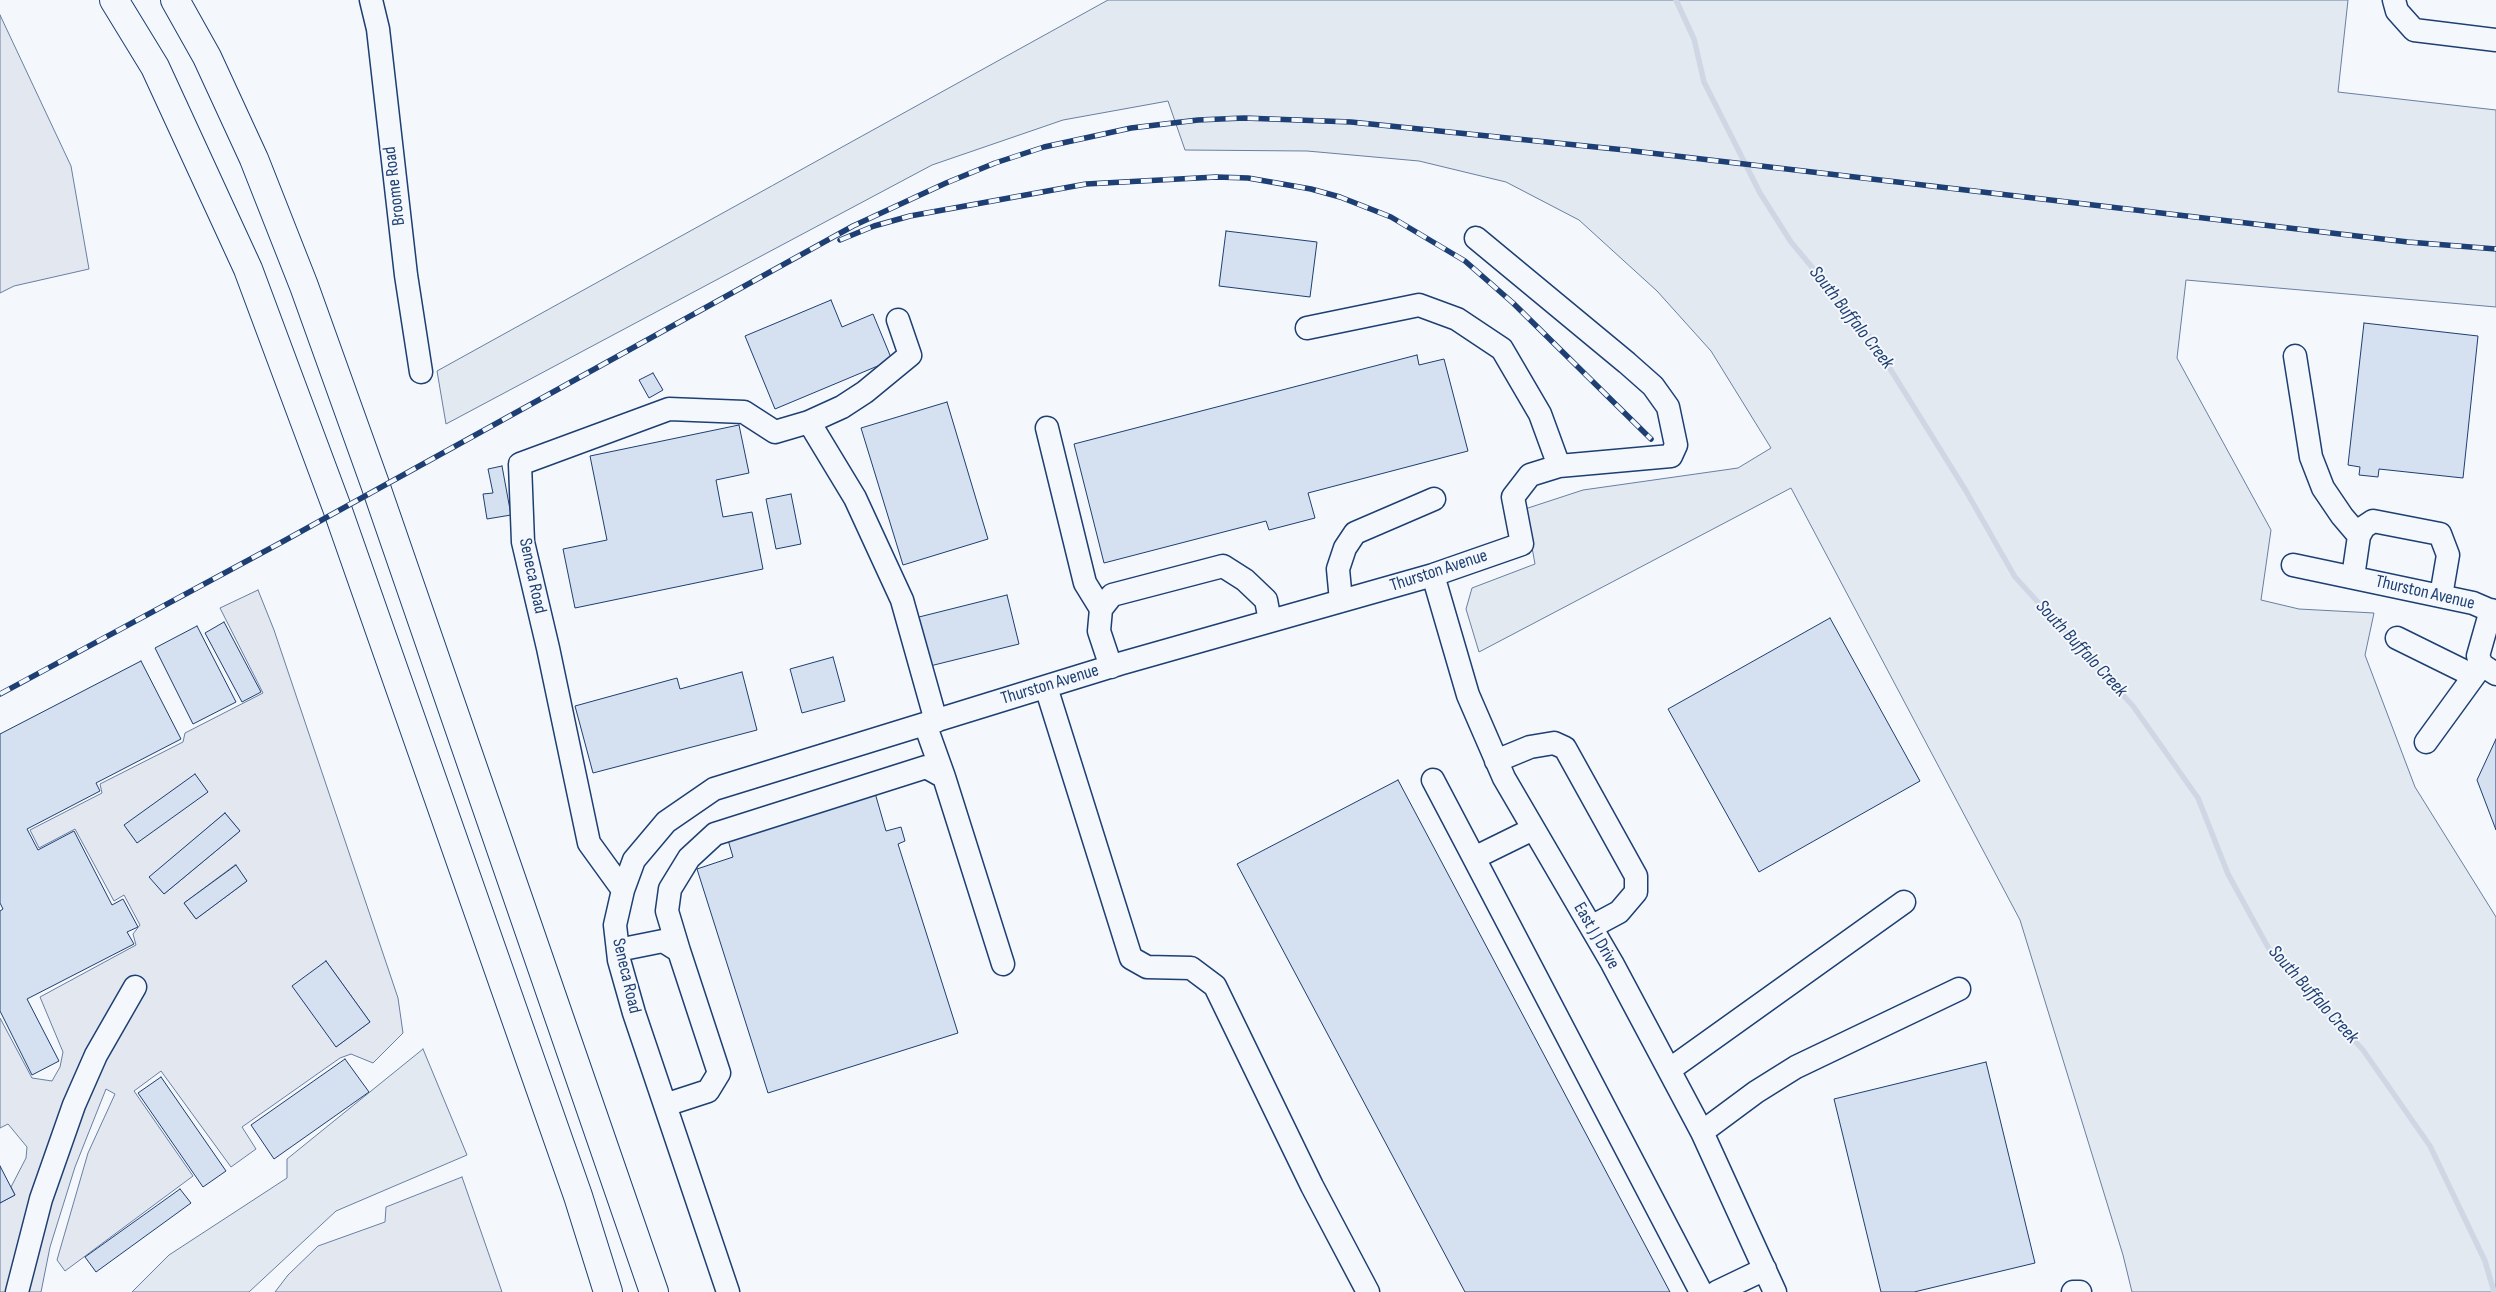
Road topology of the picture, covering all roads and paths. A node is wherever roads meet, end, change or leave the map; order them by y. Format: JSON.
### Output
{"nodes":[{"id":1,"x":114,"y":0,"type":"edge"},
{"id":2,"x":175,"y":0,"type":"edge"},
{"id":3,"x":370,"y":0,"type":"edge"},
{"id":4,"x":2394,"y":0,"type":"edge"},
{"id":5,"x":2496,"y":40,"type":"edge"},
{"id":6,"x":1476,"y":238,"type":"dead end"},
{"id":7,"x":898,"y":320,"type":"dead end"},
{"id":8,"x":1307,"y":328,"type":"dead end"},
{"id":9,"x":2296,"y":356,"type":"dead end"},
{"id":10,"x":421,"y":372,"type":"dead end"},
{"id":11,"x":809,"y":422,"type":"junction"},
{"id":12,"x":1047,"y":428,"type":"dead end"},
{"id":13,"x":1558,"y":466,"type":"junction"},
{"id":14,"x":1434,"y":499,"type":"dead end"},
{"id":15,"x":2358,"y":536,"type":"junction"},
{"id":16,"x":2293,"y":565,"type":"dead end"},
{"id":17,"x":1433,"y":575,"type":"junction"},
{"id":18,"x":2353,"y":577,"type":"junction"},
{"id":19,"x":2440,"y":596,"type":"junction"},
{"id":20,"x":1342,"y":601,"type":"junction"},
{"id":21,"x":1101,"y":609,"type":"junction"},
{"id":22,"x":2493,"y":611,"type":"edge"},
{"id":23,"x":1270,"y":621,"type":"junction"},
{"id":24,"x":2397,"y":638,"type":"dead end"},
{"id":25,"x":1110,"y":667,"type":"junction"},
{"id":26,"x":2486,"y":672,"type":"edge"},
{"id":27,"x":1046,"y":687,"type":"junction"},
{"id":28,"x":931,"y":722,"type":"junction"},
{"id":29,"x":2426,"y":742,"type":"dead end"},
{"id":30,"x":1496,"y":760,"type":"junction"},
{"id":31,"x":944,"y":777,"type":"junction"},
{"id":32,"x":1433,"y":780,"type":"dead end"},
{"id":33,"x":1533,"y":829,"type":"junction"},
{"id":34,"x":1474,"y":858,"type":"junction"},
{"id":35,"x":623,"y":890,"type":"junction"},
{"id":36,"x":1904,"y":902,"type":"dead end"},
{"id":37,"x":1591,"y":927,"type":"junction"},
{"id":38,"x":618,"y":950,"type":"junction"},
{"id":39,"x":679,"y":951,"type":"junction"},
{"id":40,"x":1004,"y":964,"type":"dead end"},
{"id":41,"x":135,"y":987,"type":"dead end"},
{"id":42,"x":1958,"y":989,"type":"dead end"},
{"id":43,"x":1669,"y":1070,"type":"junction"},
{"id":44,"x":665,"y":1105,"type":"junction"},
{"id":45,"x":1702,"y":1132,"type":"junction"},
{"id":46,"x":1765,"y":1269,"type":"junction"},
{"id":47,"x":17,"y":1292,"type":"edge"},
{"id":48,"x":608,"y":1292,"type":"edge"},
{"id":49,"x":654,"y":1292,"type":"edge"},
{"id":50,"x":728,"y":1292,"type":"edge"},
{"id":51,"x":1368,"y":1292,"type":"edge"},
{"id":52,"x":1701,"y":1292,"type":"edge"},
{"id":53,"x":1717,"y":1292,"type":"edge"},
{"id":54,"x":1775,"y":1292,"type":"edge"},
{"id":55,"x":2073,"y":1292,"type":"edge"},
{"id":56,"x":2080,"y":1292,"type":"edge"}],
"edges":[{"from":1,"to":48,"type":"highway"},
{"from":2,"to":49,"type":"highway"},
{"from":3,"to":10,"type":"street","name":"Broome Road"},
{"from":4,"to":5,"type":"street"},
{"from":6,"to":13,"type":"street"},
{"from":7,"to":11,"type":"street"},
{"from":8,"to":13,"type":"street"},
{"from":9,"to":15,"type":"street"},
{"from":11,"to":28,"type":"street"},
{"from":11,"to":35,"type":"street","name":"Seneca Road"},
{"from":12,"to":21,"type":"street"},
{"from":13,"to":17,"type":"street","name":"Thurston Avenue"},
{"from":14,"to":20,"type":"street"},
{"from":15,"to":18,"type":"street"},
{"from":15,"to":19,"type":"street"},
{"from":16,"to":18,"type":"street","name":"Thurston Avenue"},
{"from":17,"to":20,"type":"street","name":"Thurston Avenue"},
{"from":17,"to":30,"type":"street","name":"East J J Drive"},
{"from":18,"to":19,"type":"street","name":"Thurston Avenue"},
{"from":19,"to":22,"type":"street","name":"Thurston Avenue"},
{"from":20,"to":23,"type":"street","name":"Thurston Avenue"},
{"from":21,"to":23,"type":"street"},
{"from":21,"to":25,"type":"street"},
{"from":22,"to":26,"type":"street"},
{"from":23,"to":25,"type":"street","name":"Thurston Avenue"},
{"from":24,"to":26,"type":"street"},
{"from":25,"to":27,"type":"street","name":"Thurston Avenue"},
{"from":26,"to":29,"type":"street"},
{"from":27,"to":28,"type":"street","name":"Thurston Avenue"},
{"from":27,"to":51,"type":"street"},
{"from":28,"to":31,"type":"street"},
{"from":28,"to":35,"type":"street","name":"Thurston Avenue"},
{"from":30,"to":33,"type":"street","name":"East J J Drive"},
{"from":30,"to":37,"type":"street"},
{"from":31,"to":39,"type":"street"},
{"from":31,"to":40,"type":"street"},
{"from":32,"to":34,"type":"street"},
{"from":33,"to":34,"type":"street"},
{"from":33,"to":37,"type":"street","name":"East J J Drive"},
{"from":34,"to":52,"type":"street"},
{"from":35,"to":38,"type":"street","name":"Seneca Road"},
{"from":36,"to":43,"type":"street"},
{"from":37,"to":43,"type":"street","name":"East J J Drive"},
{"from":38,"to":39,"type":"street"},
{"from":38,"to":44,"type":"street","name":"Seneca Road"},
{"from":39,"to":44,"type":"street"},
{"from":41,"to":47,"type":"street"},
{"from":42,"to":45,"type":"street"},
{"from":43,"to":45,"type":"street","name":"East J J Drive"},
{"from":44,"to":50,"type":"street","name":"Seneca Road"},
{"from":45,"to":46,"type":"street","name":"East J J Drive"},
{"from":46,"to":53,"type":"street"},
{"from":46,"to":54,"type":"street","name":"East J J Drive"},
{"from":55,"to":56,"type":"street"}]}
